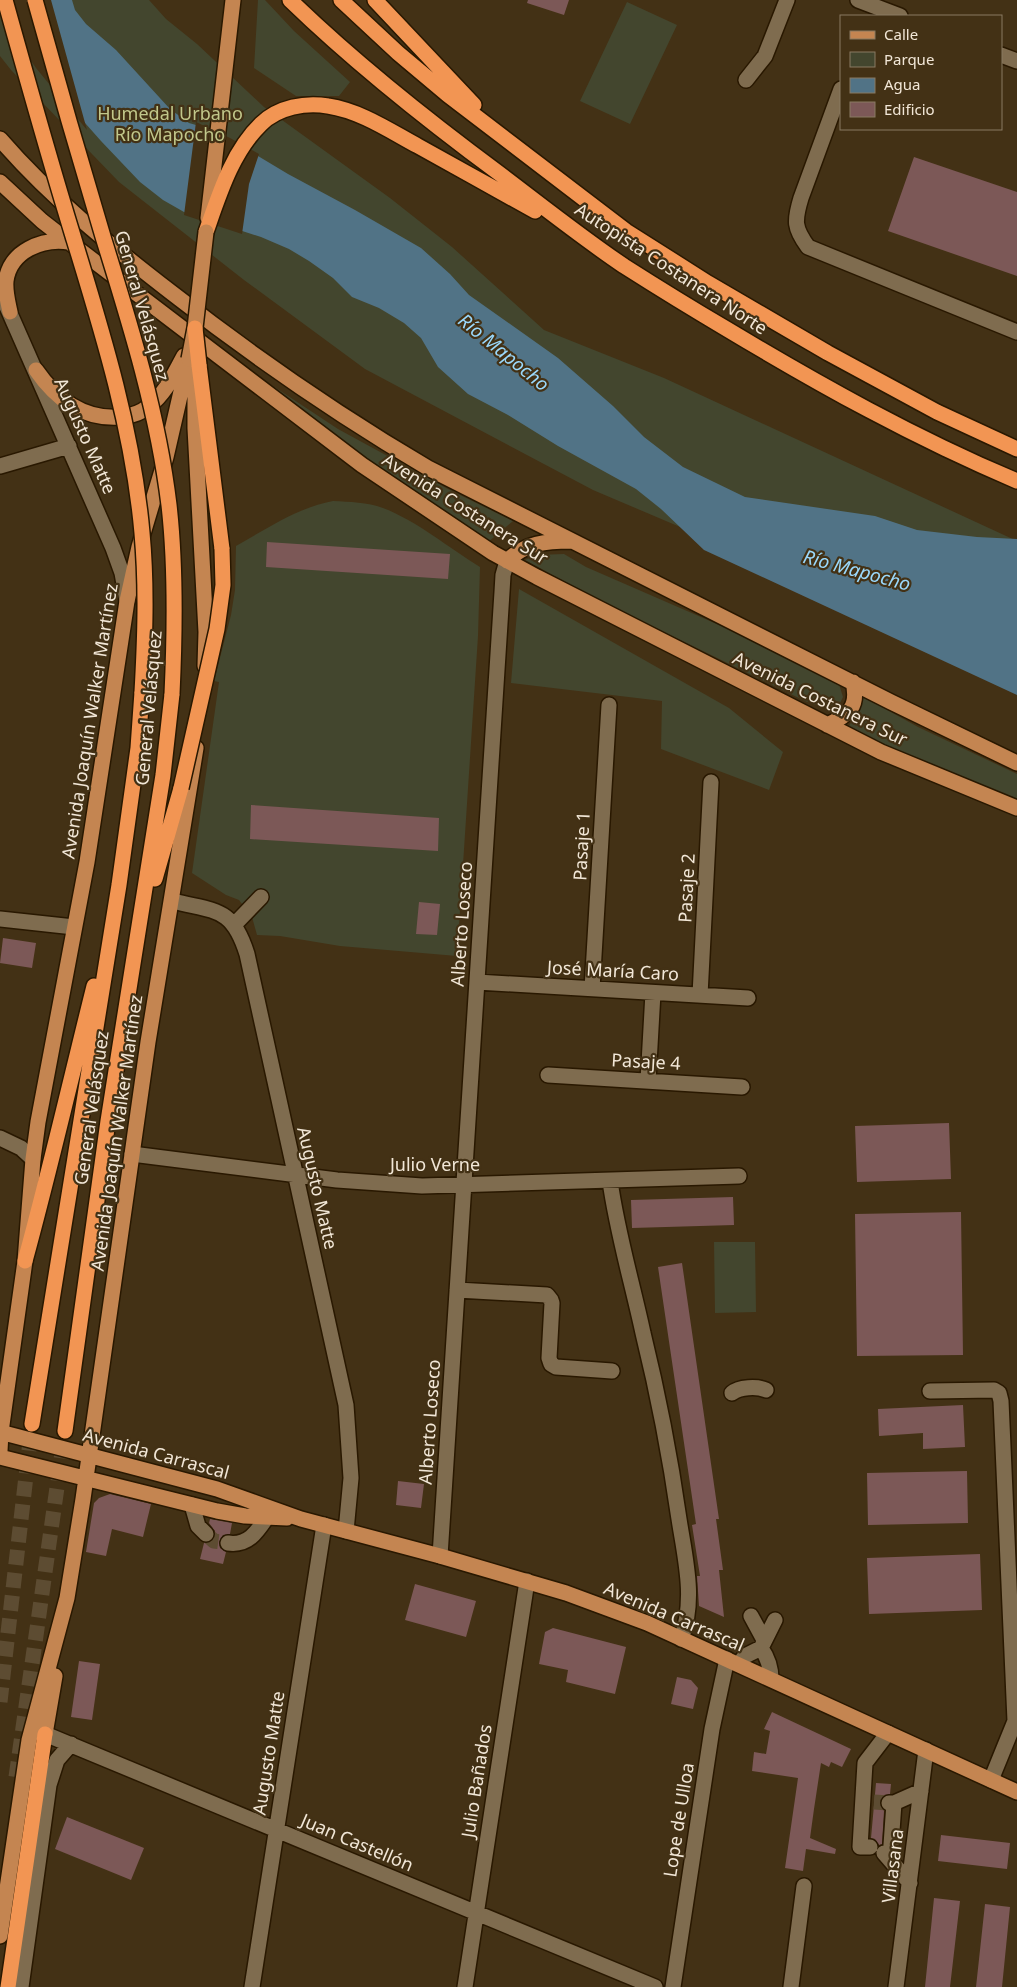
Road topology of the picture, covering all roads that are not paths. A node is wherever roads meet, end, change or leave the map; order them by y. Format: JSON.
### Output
{"nodes":[{"id":1,"x":5,"y":0,"type":"edge"},
{"id":2,"x":35,"y":0,"type":"edge"},
{"id":3,"x":233,"y":0,"type":"edge"},
{"id":4,"x":290,"y":0,"type":"edge"},
{"id":5,"x":340,"y":0,"type":"edge"},
{"id":6,"x":375,"y":0,"type":"edge"},
{"id":7,"x":787,"y":0,"type":"edge"},
{"id":8,"x":866,"y":7,"type":"edge"},
{"id":9,"x":896,"y":15,"type":"edge"},
{"id":10,"x":1002,"y":55,"type":"edge"},
{"id":11,"x":1017,"y":62,"type":"edge"},
{"id":12,"x":746,"y":80,"type":"dead end"},
{"id":13,"x":840,"y":92,"type":"edge"},
{"id":14,"x":0,"y":139,"type":"edge"},
{"id":15,"x":525,"y":155,"type":"junction"},
{"id":16,"x":0,"y":182,"type":"edge"},
{"id":17,"x":206,"y":232,"type":"junction"},
{"id":18,"x":583,"y":237,"type":"junction"},
{"id":19,"x":69,"y":242,"type":"junction"},
{"id":20,"x":0,"y":290,"type":"edge"},
{"id":21,"x":10,"y":312,"type":"junction"},
{"id":22,"x":194,"y":328,"type":"joint"},
{"id":23,"x":1017,"y":332,"type":"edge"},
{"id":24,"x":191,"y":361,"type":"junction"},
{"id":25,"x":36,"y":370,"type":"junction"},
{"id":26,"x":69,"y":446,"type":"junction"},
{"id":27,"x":1017,"y":449,"type":"edge"},
{"id":28,"x":0,"y":466,"type":"edge"},
{"id":29,"x":1017,"y":481,"type":"edge"},
{"id":30,"x":575,"y":541,"type":"junction"},
{"id":31,"x":508,"y":561,"type":"junction"},
{"id":32,"x":127,"y":601,"type":"junction"},
{"id":33,"x":853,"y":682,"type":"junction"},
{"id":34,"x":609,"y":705,"type":"dead end"},
{"id":35,"x":827,"y":725,"type":"junction"},
{"id":36,"x":1017,"y":763,"type":"edge"},
{"id":37,"x":711,"y":782,"type":"dead end"},
{"id":38,"x":1017,"y":808,"type":"edge"},
{"id":39,"x":119,"y":885,"type":"junction"},
{"id":40,"x":261,"y":897,"type":"dead end"},
{"id":41,"x":173,"y":900,"type":"junction"},
{"id":42,"x":0,"y":919,"type":"edge"},
{"id":43,"x":234,"y":925,"type":"junction"},
{"id":44,"x":74,"y":927,"type":"junction"},
{"id":45,"x":134,"y":953,"type":"junction"},
{"id":46,"x":477,"y":982,"type":"junction"},
{"id":47,"x":592,"y":989,"type":"junction"},
{"id":48,"x":653,"y":993,"type":"junction"},
{"id":49,"x":700,"y":995,"type":"junction"},
{"id":50,"x":748,"y":998,"type":"dead end"},
{"id":51,"x":548,"y":1075,"type":"dead end"},
{"id":52,"x":648,"y":1081,"type":"junction"},
{"id":53,"x":742,"y":1087,"type":"dead end"},
{"id":54,"x":0,"y":1138,"type":"edge"},
{"id":55,"x":132,"y":1154,"type":"junction"},
{"id":56,"x":33,"y":1159,"type":"junction"},
{"id":57,"x":294,"y":1175,"type":"junction"},
{"id":58,"x":739,"y":1176,"type":"dead end"},
{"id":59,"x":610,"y":1181,"type":"junction"},
{"id":60,"x":464,"y":1185,"type":"junction"},
{"id":61,"x":25,"y":1261,"type":"junction"},
{"id":62,"x":457,"y":1290,"type":"junction"},
{"id":63,"x":612,"y":1371,"type":"dead end"},
{"id":64,"x":766,"y":1390,"type":"dead end"},
{"id":65,"x":930,"y":1391,"type":"dead end"},
{"id":66,"x":732,"y":1393,"type":"dead end"},
{"id":67,"x":32,"y":1424,"type":"tunnel mouth"},
{"id":68,"x":65,"y":1431,"type":"tunnel mouth"},
{"id":69,"x":0,"y":1432,"type":"edge"},
{"id":70,"x":0,"y":1451,"type":"edge"},
{"id":71,"x":88,"y":1454,"type":"junction"},
{"id":72,"x":0,"y":1457,"type":"edge"},
{"id":73,"x":86,"y":1478,"type":"junction"},
{"id":74,"x":192,"y":1505,"type":"junction"},
{"id":75,"x":267,"y":1518,"type":"junction"},
{"id":76,"x":301,"y":1519,"type":"junction"},
{"id":77,"x":324,"y":1525,"type":"junction"},
{"id":78,"x":346,"y":1531,"type":"junction"},
{"id":79,"x":206,"y":1534,"type":"tunnel mouth"},
{"id":80,"x":228,"y":1543,"type":"tunnel mouth"},
{"id":81,"x":440,"y":1556,"type":"junction"},
{"id":82,"x":527,"y":1581,"type":"junction"},
{"id":83,"x":67,"y":1598,"type":"junction"},
{"id":84,"x":751,"y":1616,"type":"dead end"},
{"id":85,"x":775,"y":1620,"type":"dead end"},
{"id":86,"x":681,"y":1638,"type":"junction"},
{"id":87,"x":762,"y":1644,"type":"junction"},
{"id":88,"x":733,"y":1662,"type":"junction"},
{"id":89,"x":771,"y":1679,"type":"junction"},
{"id":90,"x":888,"y":1733,"type":"junction"},
{"id":91,"x":46,"y":1734,"type":"junction"},
{"id":92,"x":71,"y":1744,"type":"junction"},
{"id":93,"x":926,"y":1750,"type":"junction"},
{"id":94,"x":991,"y":1780,"type":"junction"},
{"id":95,"x":921,"y":1791,"type":"junction"},
{"id":96,"x":1017,"y":1792,"type":"edge"},
{"id":97,"x":880,"y":1802,"type":"junction"},
{"id":98,"x":276,"y":1829,"type":"junction"},
{"id":99,"x":870,"y":1847,"type":"dead end"},
{"id":100,"x":910,"y":1883,"type":"junction"},
{"id":101,"x":804,"y":1886,"type":"dead end"},
{"id":102,"x":476,"y":1912,"type":"junction"},
{"id":103,"x":0,"y":1936,"type":"edge"},
{"id":104,"x":8,"y":1987,"type":"edge"},
{"id":105,"x":21,"y":1987,"type":"edge"},
{"id":106,"x":252,"y":1987,"type":"edge"},
{"id":107,"x":464,"y":1987,"type":"edge"},
{"id":108,"x":655,"y":1987,"type":"edge"},
{"id":109,"x":673,"y":1987,"type":"edge"},
{"id":110,"x":791,"y":1987,"type":"edge"},
{"id":111,"x":896,"y":1987,"type":"edge"}],
"edges":[{"from":1,"to":39,"type":"highway","name":"General Velásquez","bridge":true},
{"from":2,"to":45,"type":"highway","name":"General Velásquez","bridge":true},
{"from":3,"to":17,"type":"main road"},
{"from":4,"to":18,"type":"highway","name":"Autopista Costanera Norte"},
{"from":5,"to":15,"type":"highway","name":"Autopista Costanera Norte"},
{"from":6,"to":15,"type":"highway"},
{"from":7,"to":12,"type":"street"},
{"from":8,"to":9,"type":"street"},
{"from":10,"to":11,"type":"street"},
{"from":13,"to":23,"type":"street"},
{"from":14,"to":30,"type":"main road","name":"Avenida Costanera Sur"},
{"from":15,"to":27,"type":"highway","name":"Autopista Costanera Norte"},
{"from":16,"to":19,"type":"main road","name":"Avenida Costanera Sur"},
{"from":17,"to":18,"type":"highway"},
{"from":17,"to":22,"type":"main road","bridge":true},
{"from":18,"to":29,"type":"highway","name":"Autopista Costanera Norte"},
{"from":19,"to":21,"type":"main road"},
{"from":19,"to":31,"type":"main road","name":"Avenida Costanera Sur"},
{"from":20,"to":21,"type":"street","name":"Augusto Matte"},
{"from":21,"to":25,"type":"street","name":"Augusto Matte"},
{"from":22,"to":24,"type":"highway","bridge":true},
{"from":24,"to":25,"type":"main road"},
{"from":24,"to":32,"type":"main road","name":"Avenida Joaquín Walker Martínez"},
{"from":24,"to":41,"type":"main road","name":"Avenida Joaquín Walker Martínez"},
{"from":24,"to":45,"type":"highway","bridge":true},
{"from":25,"to":26,"type":"street","name":"Augusto Matte"},
{"from":26,"to":28,"type":"street"},
{"from":26,"to":32,"type":"street","name":"Augusto Matte"},
{"from":30,"to":31,"type":"main road"},
{"from":30,"to":33,"type":"main road","name":"Avenida Costanera Sur"},
{"from":31,"to":35,"type":"main road","name":"Avenida Costanera Sur"},
{"from":31,"to":46,"type":"street","name":"Alberto Loseco"},
{"from":32,"to":44,"type":"main road","name":"Avenida Joaquín Walker Martínez"},
{"from":33,"to":35,"type":"main road"},
{"from":33,"to":36,"type":"main road","name":"Avenida Costanera Sur"},
{"from":34,"to":47,"type":"street","name":"Pasaje 1"},
{"from":35,"to":38,"type":"main road","name":"Avenida Costanera Sur"},
{"from":37,"to":49,"type":"street","name":"Pasaje 2"},
{"from":39,"to":61,"type":"highway"},
{"from":39,"to":67,"type":"highway","name":"General Velásquez"},
{"from":40,"to":43,"type":"street"},
{"from":41,"to":43,"type":"street","name":"Augusto Matte"},
{"from":41,"to":55,"type":"main road","name":"Avenida Joaquín Walker Martínez"},
{"from":42,"to":44,"type":"street"},
{"from":43,"to":57,"type":"street","name":"Augusto Matte"},
{"from":44,"to":56,"type":"main road","name":"Avenida Joaquín Walker Martínez"},
{"from":45,"to":68,"type":"highway","name":"General Velásquez"},
{"from":46,"to":47,"type":"street","name":"José María Caro"},
{"from":46,"to":60,"type":"street","name":"Alberto Loseco"},
{"from":47,"to":48,"type":"street","name":"José María Caro"},
{"from":48,"to":49,"type":"street","name":"José María Caro"},
{"from":48,"to":52,"type":"street"},
{"from":49,"to":50,"type":"street","name":"José María Caro"},
{"from":51,"to":52,"type":"street","name":"Pasaje 4"},
{"from":52,"to":53,"type":"street","name":"Pasaje 4"},
{"from":54,"to":56,"type":"street"},
{"from":55,"to":57,"type":"street","name":"Julio Verne"},
{"from":55,"to":71,"type":"main road","name":"Avenida Joaquín Walker Martínez"},
{"from":56,"to":61,"type":"main road","name":"Avenida Joaquín Walker Martínez"},
{"from":57,"to":60,"type":"street","name":"Julio Verne"},
{"from":57,"to":78,"type":"street","name":"Augusto Matte"},
{"from":58,"to":59,"type":"street","name":"Julio Verne"},
{"from":59,"to":60,"type":"street","name":"Julio Verne"},
{"from":59,"to":86,"type":"street"},
{"from":60,"to":62,"type":"street","name":"Alberto Loseco"},
{"from":61,"to":69,"type":"main road","name":"Avenida Joaquín Walker Martínez"},
{"from":62,"to":63,"type":"street"},
{"from":62,"to":81,"type":"street","name":"Alberto Loseco"},
{"from":64,"to":66,"type":"street"},
{"from":65,"to":94,"type":"street"},
{"from":69,"to":70,"type":"main road","name":"Avenida Joaquín Walker Martínez"},
{"from":69,"to":71,"type":"main road","name":"Avenida Carrascal"},
{"from":71,"to":73,"type":"main road","name":"Avenida Joaquín Walker Martínez"},
{"from":71,"to":76,"type":"main road","name":"Avenida Carrascal"},
{"from":72,"to":73,"type":"main road","name":"Avenida Carrascal"},
{"from":73,"to":74,"type":"main road","name":"Avenida Carrascal"},
{"from":73,"to":83,"type":"main road","name":"Avenida Joaquín Walker Martínez"},
{"from":74,"to":75,"type":"main road","name":"Avenida Carrascal"},
{"from":74,"to":79,"type":"street"},
{"from":75,"to":76,"type":"main road","name":"Avenida Carrascal"},
{"from":75,"to":80,"type":"street"},
{"from":76,"to":77,"type":"main road","name":"Avenida Carrascal"},
{"from":77,"to":78,"type":"main road","name":"Avenida Carrascal"},
{"from":77,"to":98,"type":"street","name":"Augusto Matte"},
{"from":78,"to":81,"type":"main road","name":"Avenida Carrascal"},
{"from":81,"to":82,"type":"main road","name":"Avenida Carrascal"},
{"from":82,"to":86,"type":"main road","name":"Avenida Carrascal"},
{"from":82,"to":102,"type":"street","name":"Julio Bañados"},
{"from":83,"to":91,"type":"main road"},
{"from":83,"to":103,"type":"main road","name":"Avenida Joaquín Walker Martínez"},
{"from":84,"to":87,"type":"street"},
{"from":85,"to":87,"type":"street"},
{"from":86,"to":88,"type":"main road","name":"Avenida Carrascal"},
{"from":87,"to":88,"type":"street"},
{"from":87,"to":89,"type":"street"},
{"from":88,"to":89,"type":"main road","name":"Avenida Carrascal"},
{"from":88,"to":109,"type":"street","name":"Lope de Ulloa"},
{"from":89,"to":90,"type":"main road","name":"Avenida Carrascal"},
{"from":90,"to":93,"type":"main road","name":"Avenida Carrascal"},
{"from":90,"to":97,"type":"street"},
{"from":91,"to":92,"type":"street","name":"Juan Castellón"},
{"from":91,"to":104,"type":"highway"},
{"from":92,"to":98,"type":"street","name":"Juan Castellón"},
{"from":92,"to":105,"type":"street"},
{"from":93,"to":94,"type":"main road","name":"Avenida Carrascal"},
{"from":93,"to":95,"type":"street","name":"Villasana"},
{"from":94,"to":96,"type":"main road","name":"Avenida Carrascal"},
{"from":95,"to":97,"type":"street"},
{"from":95,"to":100,"type":"street","name":"Villasana"},
{"from":97,"to":99,"type":"street"},
{"from":97,"to":100,"type":"street"},
{"from":98,"to":102,"type":"street","name":"Juan Castellón"},
{"from":98,"to":106,"type":"street","name":"Augusto Matte"},
{"from":100,"to":111,"type":"street","name":"Villasana"},
{"from":101,"to":110,"type":"street"},
{"from":102,"to":107,"type":"street","name":"Julio Bañados"},
{"from":102,"to":108,"type":"street","name":"Juan Castellón"}]}
